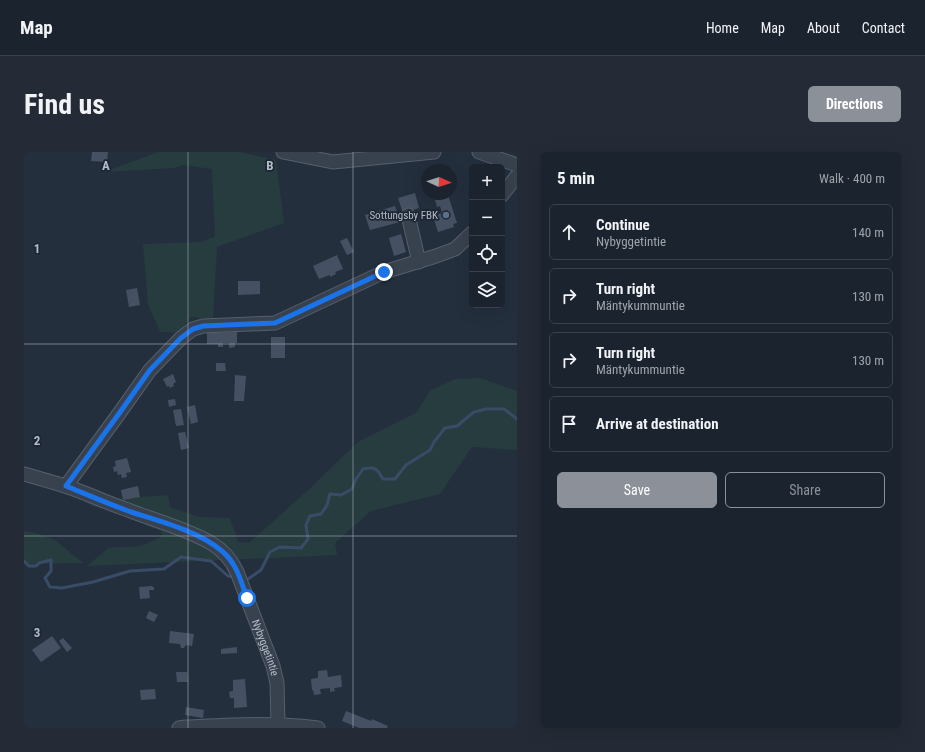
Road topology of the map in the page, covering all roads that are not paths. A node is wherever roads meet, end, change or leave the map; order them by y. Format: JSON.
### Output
{"nodes":[{"id":1,"x":283,"y":152,"type":"edge"},
{"id":2,"x":434,"y":152,"type":"edge"},
{"id":3,"x":479,"y":152,"type":"edge"},
{"id":4,"x":517,"y":165,"type":"edge"},
{"id":5,"x":517,"y":176,"type":"edge"},
{"id":6,"x":505,"y":191,"type":"edge"},
{"id":7,"x":408,"y":215,"type":"dead end"},
{"id":8,"x":469,"y":236,"type":"edge"},
{"id":9,"x":419,"y":262,"type":"junction"},
{"id":10,"x":24,"y":474,"type":"edge"},
{"id":11,"x":66,"y":486,"type":"junction"},
{"id":12,"x":278,"y":724,"type":"junction"},
{"id":13,"x":179,"y":728,"type":"edge"},
{"id":14,"x":318,"y":728,"type":"edge"}],
"edges":[{"from":1,"to":2,"type":"street"},
{"from":3,"to":4,"type":"street"},
{"from":5,"to":6,"type":"street"},
{"from":7,"to":9,"type":"street"},
{"from":8,"to":9,"type":"street"},
{"from":9,"to":11,"type":"street"},
{"from":10,"to":11,"type":"street","name":"Nybyggetintie"},
{"from":11,"to":12,"type":"street","name":"Nybyggetintie"},
{"from":12,"to":13,"type":"street"},
{"from":12,"to":14,"type":"street"}]}
